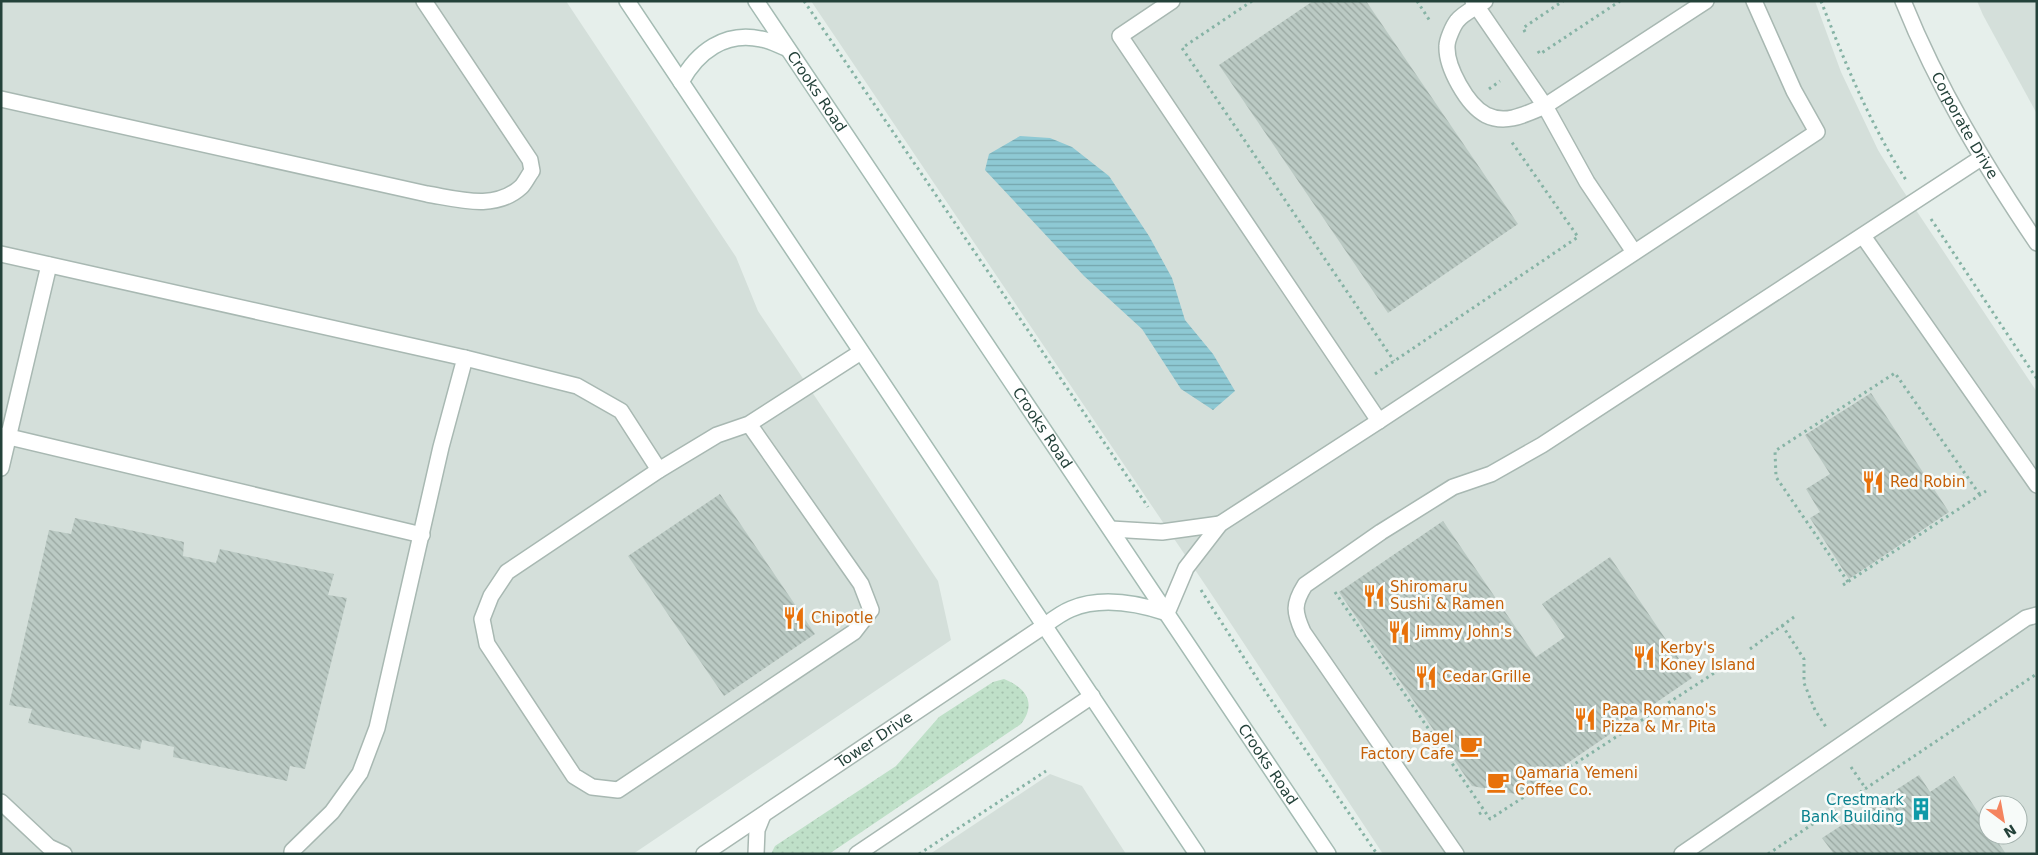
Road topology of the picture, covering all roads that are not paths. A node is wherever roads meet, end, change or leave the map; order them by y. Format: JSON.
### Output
{"nodes":[{"id":1,"x":424,"y":1,"type":"edge"},
{"id":2,"x":627,"y":1,"type":"edge"},
{"id":3,"x":756,"y":1,"type":"edge"},
{"id":4,"x":1172,"y":1,"type":"edge"},
{"id":5,"x":1706,"y":1,"type":"edge"},
{"id":6,"x":1754,"y":1,"type":"edge"},
{"id":7,"x":1903,"y":1,"type":"edge"},
{"id":8,"x":1479,"y":3,"type":"edge"},
{"id":9,"x":786,"y":48,"type":"junction"},
{"id":10,"x":681,"y":82,"type":"junction"},
{"id":11,"x":1,"y":99,"type":"edge"},
{"id":12,"x":1545,"y":106,"type":"junction"},
{"id":13,"x":1981,"y":158,"type":"junction"},
{"id":14,"x":1863,"y":236,"type":"junction"},
{"id":15,"x":2037,"y":243,"type":"edge"},
{"id":16,"x":1634,"y":252,"type":"junction"},
{"id":17,"x":1,"y":254,"type":"edge"},
{"id":18,"x":49,"y":265,"type":"junction"},
{"id":19,"x":861,"y":352,"type":"junction"},
{"id":20,"x":465,"y":358,"type":"junction"},
{"id":21,"x":1379,"y":421,"type":"junction"},
{"id":22,"x":749,"y":424,"type":"junction"},
{"id":23,"x":5,"y":435,"type":"edge"},
{"id":24,"x":1,"y":468,"type":"edge"},
{"id":25,"x":659,"y":470,"type":"junction"},
{"id":26,"x":2037,"y":485,"type":"edge"},
{"id":27,"x":1220,"y":524,"type":"junction"},
{"id":28,"x":1111,"y":529,"type":"junction"},
{"id":29,"x":422,"y":535,"type":"junction"},
{"id":30,"x":1167,"y":613,"type":"junction"},
{"id":31,"x":2037,"y":615,"type":"edge"},
{"id":32,"x":1044,"y":626,"type":"junction"},
{"id":33,"x":1092,"y":696,"type":"junction"},
{"id":34,"x":1,"y":802,"type":"edge"},
{"id":35,"x":763,"y":815,"type":"junction"},
{"id":36,"x":290,"y":853,"type":"edge"},
{"id":37,"x":64,"y":854,"type":"edge"},
{"id":38,"x":704,"y":854,"type":"edge"},
{"id":39,"x":756,"y":854,"type":"edge"},
{"id":40,"x":856,"y":854,"type":"edge"},
{"id":41,"x":1197,"y":854,"type":"edge"},
{"id":42,"x":1328,"y":854,"type":"edge"},
{"id":43,"x":1456,"y":854,"type":"edge"},
{"id":44,"x":1682,"y":854,"type":"edge"}],
"edges":[{"from":1,"to":11,"type":"main road"},
{"from":2,"to":10,"type":"main road"},
{"from":3,"to":9,"type":"main road","name":"Crooks Road"},
{"from":4,"to":21,"type":"main road"},
{"from":5,"to":12,"type":"main road"},
{"from":6,"to":16,"type":"main road"},
{"from":7,"to":13,"type":"main road","name":"Corporate Drive"},
{"from":8,"to":12,"type":"main road"},
{"from":8,"to":12,"type":"main road"},
{"from":9,"to":10,"type":"main road"},
{"from":9,"to":28,"type":"main road","name":"Crooks Road"},
{"from":10,"to":19,"type":"main road"},
{"from":12,"to":16,"type":"main road"},
{"from":13,"to":14,"type":"main road"},
{"from":13,"to":15,"type":"main road","name":"Corporate Drive"},
{"from":14,"to":26,"type":"main road"},
{"from":14,"to":43,"type":"main road"},
{"from":16,"to":21,"type":"main road"},
{"from":17,"to":18,"type":"main road"},
{"from":18,"to":20,"type":"main road"},
{"from":18,"to":23,"type":"main road"},
{"from":19,"to":22,"type":"main road"},
{"from":19,"to":32,"type":"main road"},
{"from":20,"to":25,"type":"main road"},
{"from":20,"to":29,"type":"main road"},
{"from":21,"to":27,"type":"main road"},
{"from":22,"to":25,"type":"main road"},
{"from":22,"to":25,"type":"main road"},
{"from":23,"to":24,"type":"main road"},
{"from":23,"to":29,"type":"main road"},
{"from":27,"to":28,"type":"main road"},
{"from":27,"to":30,"type":"main road"},
{"from":28,"to":30,"type":"main road","name":"Crooks Road"},
{"from":29,"to":36,"type":"main road"},
{"from":30,"to":32,"type":"main road","name":"Tower Drive"},
{"from":30,"to":42,"type":"main road","name":"Crooks Road"},
{"from":31,"to":44,"type":"main road"},
{"from":32,"to":33,"type":"main road"},
{"from":32,"to":35,"type":"main road","name":"Tower Drive"},
{"from":33,"to":40,"type":"main road"},
{"from":33,"to":41,"type":"main road"},
{"from":34,"to":37,"type":"main road"},
{"from":35,"to":38,"type":"main road","name":"Tower Drive"},
{"from":35,"to":39,"type":"main road"}]}
